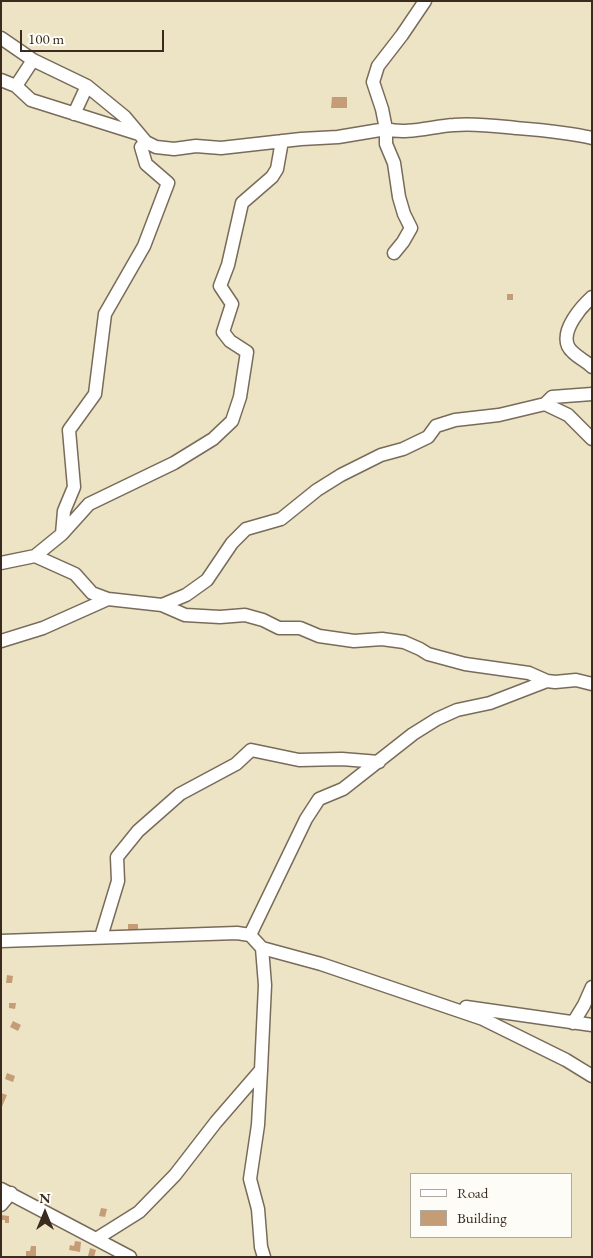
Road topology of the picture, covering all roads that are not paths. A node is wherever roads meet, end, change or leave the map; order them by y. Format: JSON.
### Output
{"nodes":[{"id":1,"x":425,"y":1,"type":"edge"},
{"id":2,"x":1,"y":38,"type":"edge"},
{"id":3,"x":33,"y":60,"type":"junction"},
{"id":4,"x":1,"y":80,"type":"edge"},
{"id":5,"x":16,"y":86,"type":"junction"},
{"id":6,"x":87,"y":86,"type":"junction"},
{"id":7,"x":74,"y":114,"type":"junction"},
{"id":8,"x":386,"y":129,"type":"junction"},
{"id":9,"x":142,"y":138,"type":"junction"},
{"id":10,"x":592,"y":138,"type":"edge"},
{"id":11,"x":282,"y":141,"type":"junction"},
{"id":12,"x":394,"y":253,"type":"dead end"},
{"id":13,"x":592,"y":297,"type":"edge"},
{"id":14,"x":592,"y":367,"type":"edge"},
{"id":15,"x":592,"y":394,"type":"edge"},
{"id":16,"x":545,"y":404,"type":"junction"},
{"id":17,"x":592,"y":439,"type":"edge"},
{"id":18,"x":62,"y":534,"type":"junction"},
{"id":19,"x":35,"y":556,"type":"junction"},
{"id":20,"x":1,"y":564,"type":"edge"},
{"id":21,"x":108,"y":599,"type":"junction"},
{"id":22,"x":162,"y":606,"type":"junction"},
{"id":23,"x":1,"y":641,"type":"edge"},
{"id":24,"x":546,"y":681,"type":"junction"},
{"id":25,"x":592,"y":684,"type":"edge"},
{"id":26,"x":379,"y":762,"type":"junction"},
{"id":27,"x":250,"y":935,"type":"junction"},
{"id":28,"x":100,"y":937,"type":"junction"},
{"id":29,"x":1,"y":941,"type":"edge"},
{"id":30,"x":262,"y":948,"type":"junction"},
{"id":31,"x":592,"y":987,"type":"edge"},
{"id":32,"x":436,"y":1003,"type":"junction"},
{"id":33,"x":573,"y":1023,"type":"junction"},
{"id":34,"x":592,"y":1025,"type":"edge"},
{"id":35,"x":261,"y":1070,"type":"junction"},
{"id":36,"x":592,"y":1076,"type":"edge"},
{"id":37,"x":6,"y":1191,"type":"edge"},
{"id":38,"x":1,"y":1206,"type":"edge"},
{"id":39,"x":96,"y":1239,"type":"junction"},
{"id":40,"x":124,"y":1255,"type":"edge"},
{"id":41,"x":264,"y":1257,"type":"edge"}],
"edges":[{"from":1,"to":8,"type":"street"},
{"from":2,"to":3,"type":"street"},
{"from":3,"to":5,"type":"street"},
{"from":3,"to":6,"type":"street"},
{"from":4,"to":5,"type":"street"},
{"from":5,"to":7,"type":"street"},
{"from":6,"to":7,"type":"street"},
{"from":6,"to":9,"type":"street"},
{"from":7,"to":9,"type":"street"},
{"from":8,"to":10,"type":"street"},
{"from":8,"to":11,"type":"street"},
{"from":8,"to":12,"type":"street"},
{"from":9,"to":11,"type":"street"},
{"from":9,"to":18,"type":"street"},
{"from":11,"to":18,"type":"street"},
{"from":13,"to":14,"type":"street"},
{"from":15,"to":16,"type":"street"},
{"from":16,"to":17,"type":"street"},
{"from":16,"to":22,"type":"street"},
{"from":18,"to":19,"type":"street"},
{"from":19,"to":20,"type":"street"},
{"from":19,"to":21,"type":"street"},
{"from":21,"to":22,"type":"street"},
{"from":21,"to":23,"type":"street"},
{"from":22,"to":24,"type":"street"},
{"from":24,"to":25,"type":"street"},
{"from":24,"to":26,"type":"street"},
{"from":26,"to":27,"type":"street"},
{"from":26,"to":28,"type":"street"},
{"from":27,"to":28,"type":"street"},
{"from":27,"to":30,"type":"street"},
{"from":28,"to":29,"type":"street"},
{"from":30,"to":32,"type":"street"},
{"from":30,"to":35,"type":"street"},
{"from":31,"to":33,"type":"street"},
{"from":32,"to":33,"type":"street"},
{"from":32,"to":36,"type":"street"},
{"from":33,"to":34,"type":"street"},
{"from":35,"to":39,"type":"street"},
{"from":35,"to":41,"type":"street"},
{"from":37,"to":38,"type":"street"},
{"from":37,"to":39,"type":"street"},
{"from":39,"to":40,"type":"street"}]}
